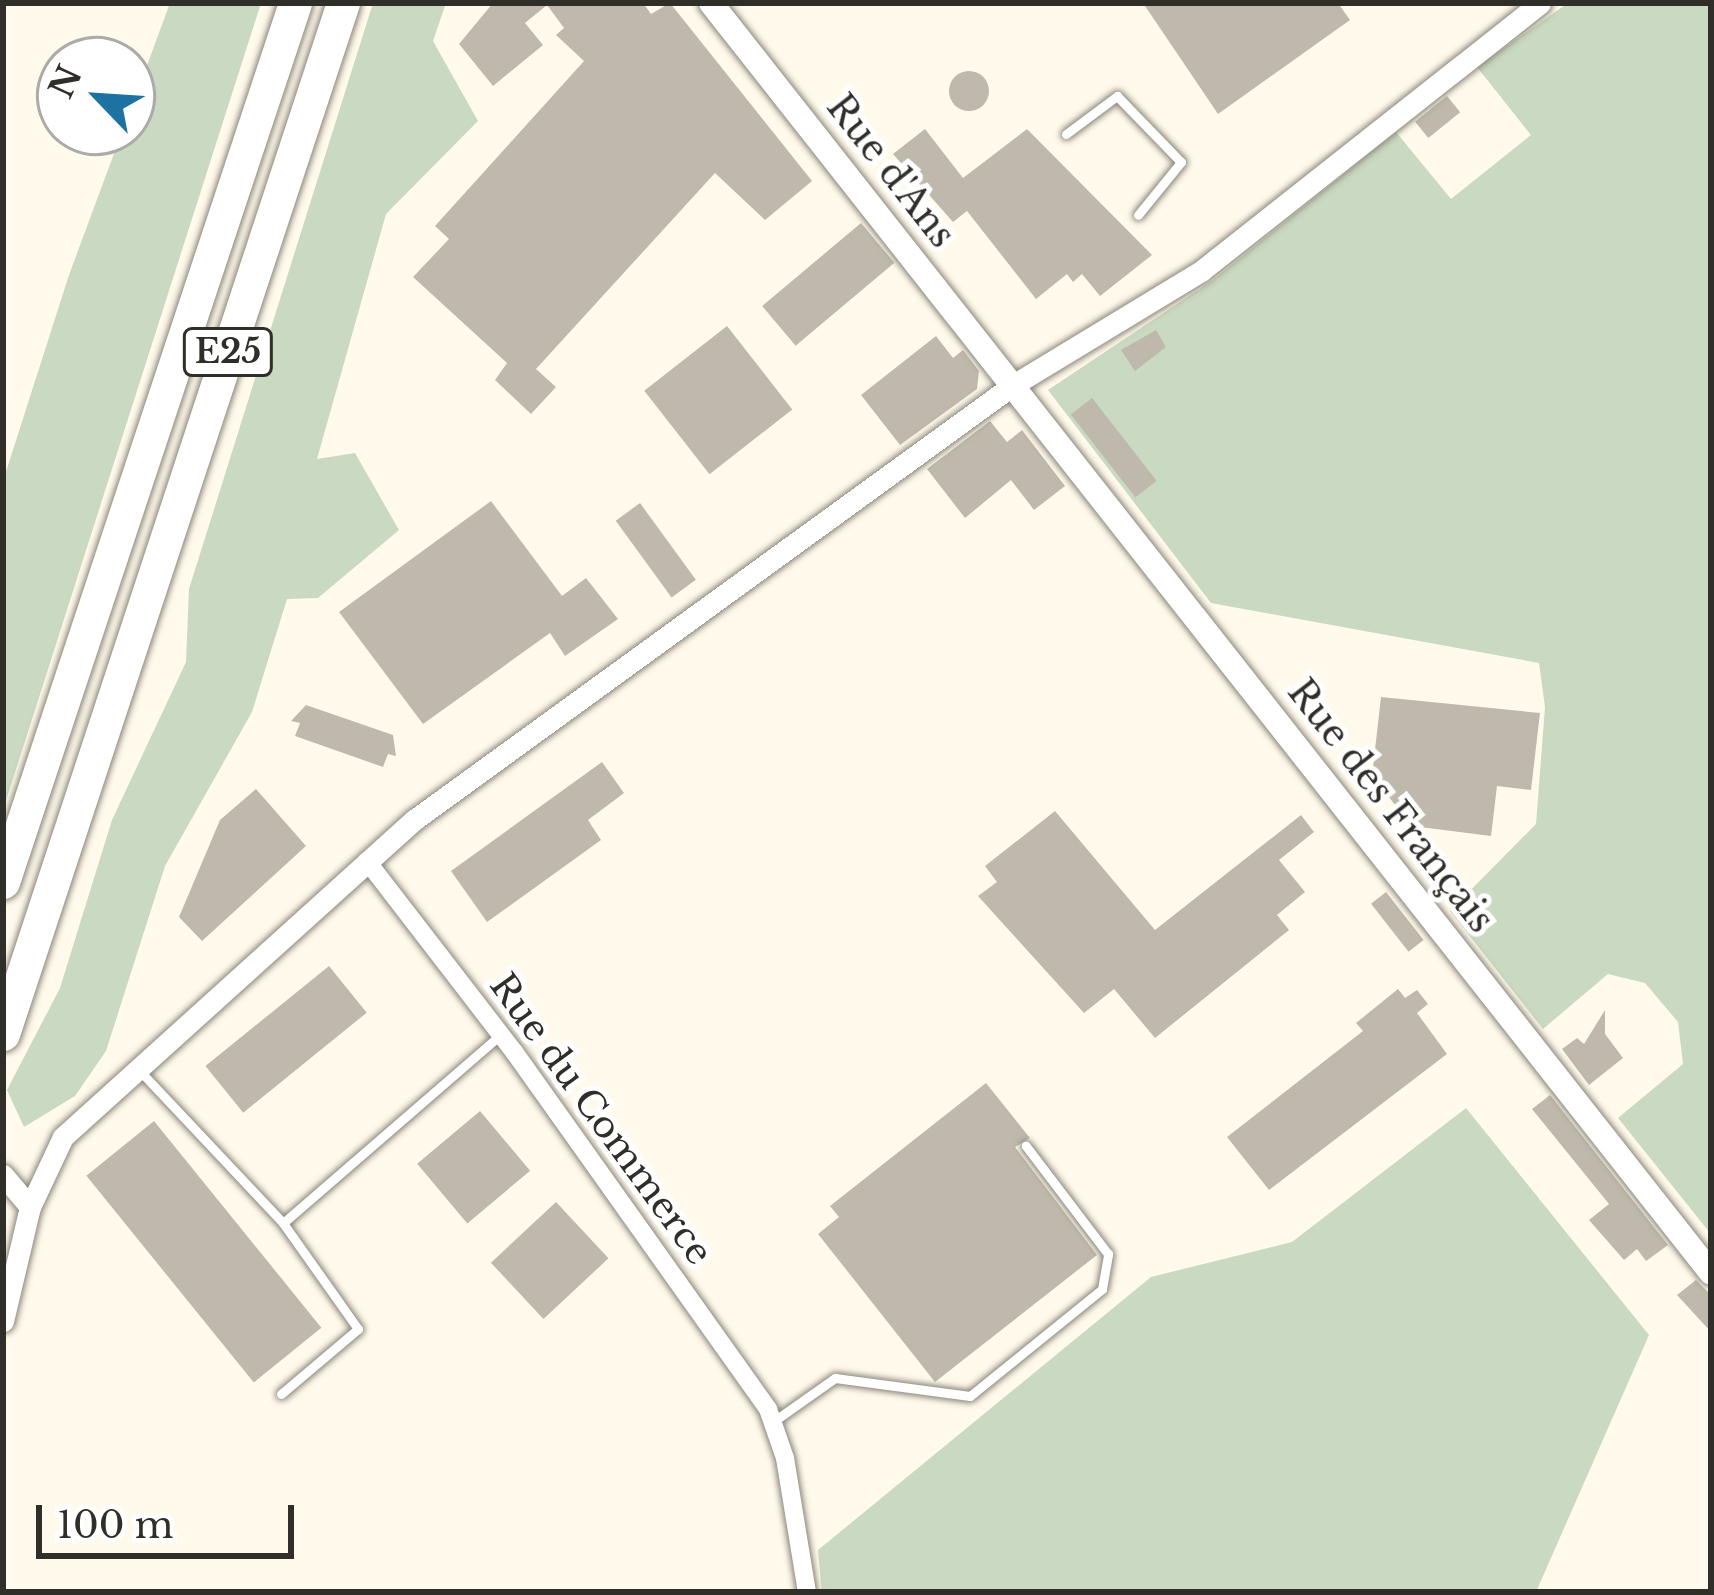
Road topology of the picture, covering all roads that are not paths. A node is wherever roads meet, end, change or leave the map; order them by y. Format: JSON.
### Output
{"nodes":[{"id":1,"x":295,"y":3,"type":"edge"},
{"id":2,"x":343,"y":3,"type":"edge"},
{"id":3,"x":711,"y":3,"type":"edge"},
{"id":4,"x":1540,"y":3,"type":"edge"},
{"id":5,"x":1066,"y":134,"type":"dead end"},
{"id":6,"x":1138,"y":215,"type":"dead end"},
{"id":7,"x":1013,"y":385,"type":"junction"},
{"id":8,"x":367,"y":861,"type":"junction"},
{"id":9,"x":3,"y":882,"type":"edge"},
{"id":10,"x":4,"y":1030,"type":"edge"},
{"id":11,"x":501,"y":1034,"type":"junction"},
{"id":12,"x":137,"y":1067,"type":"junction"},
{"id":13,"x":1026,"y":1146,"type":"dead end"},
{"id":14,"x":3,"y":1174,"type":"edge"},
{"id":15,"x":30,"y":1207,"type":"junction"},
{"id":16,"x":283,"y":1223,"type":"junction"},
{"id":17,"x":1711,"y":1273,"type":"edge"},
{"id":18,"x":3,"y":1321,"type":"edge"},
{"id":19,"x":281,"y":1394,"type":"dead end"},
{"id":20,"x":772,"y":1422,"type":"junction"},
{"id":21,"x":807,"y":1592,"type":"edge"}],
"edges":[{"from":1,"to":9,"type":"highway","number":"E25"},
{"from":2,"to":10,"type":"highway","number":"E25"},
{"from":3,"to":7,"type":"main road","name":"Rue d'Ans"},
{"from":4,"to":7,"type":"street"},
{"from":5,"to":6,"type":"lane"},
{"from":7,"to":8,"type":"street"},
{"from":7,"to":17,"type":"main road","name":"Rue des Français"},
{"from":8,"to":11,"type":"street","name":"Rue du Commerce"},
{"from":8,"to":12,"type":"street"},
{"from":11,"to":16,"type":"lane"},
{"from":11,"to":20,"type":"street","name":"Rue du Commerce"},
{"from":12,"to":15,"type":"street"},
{"from":12,"to":16,"type":"lane"},
{"from":13,"to":20,"type":"lane"},
{"from":14,"to":15,"type":"street"},
{"from":15,"to":18,"type":"street"},
{"from":16,"to":19,"type":"lane"},
{"from":20,"to":21,"type":"street","name":"Rue du Commerce"}]}
